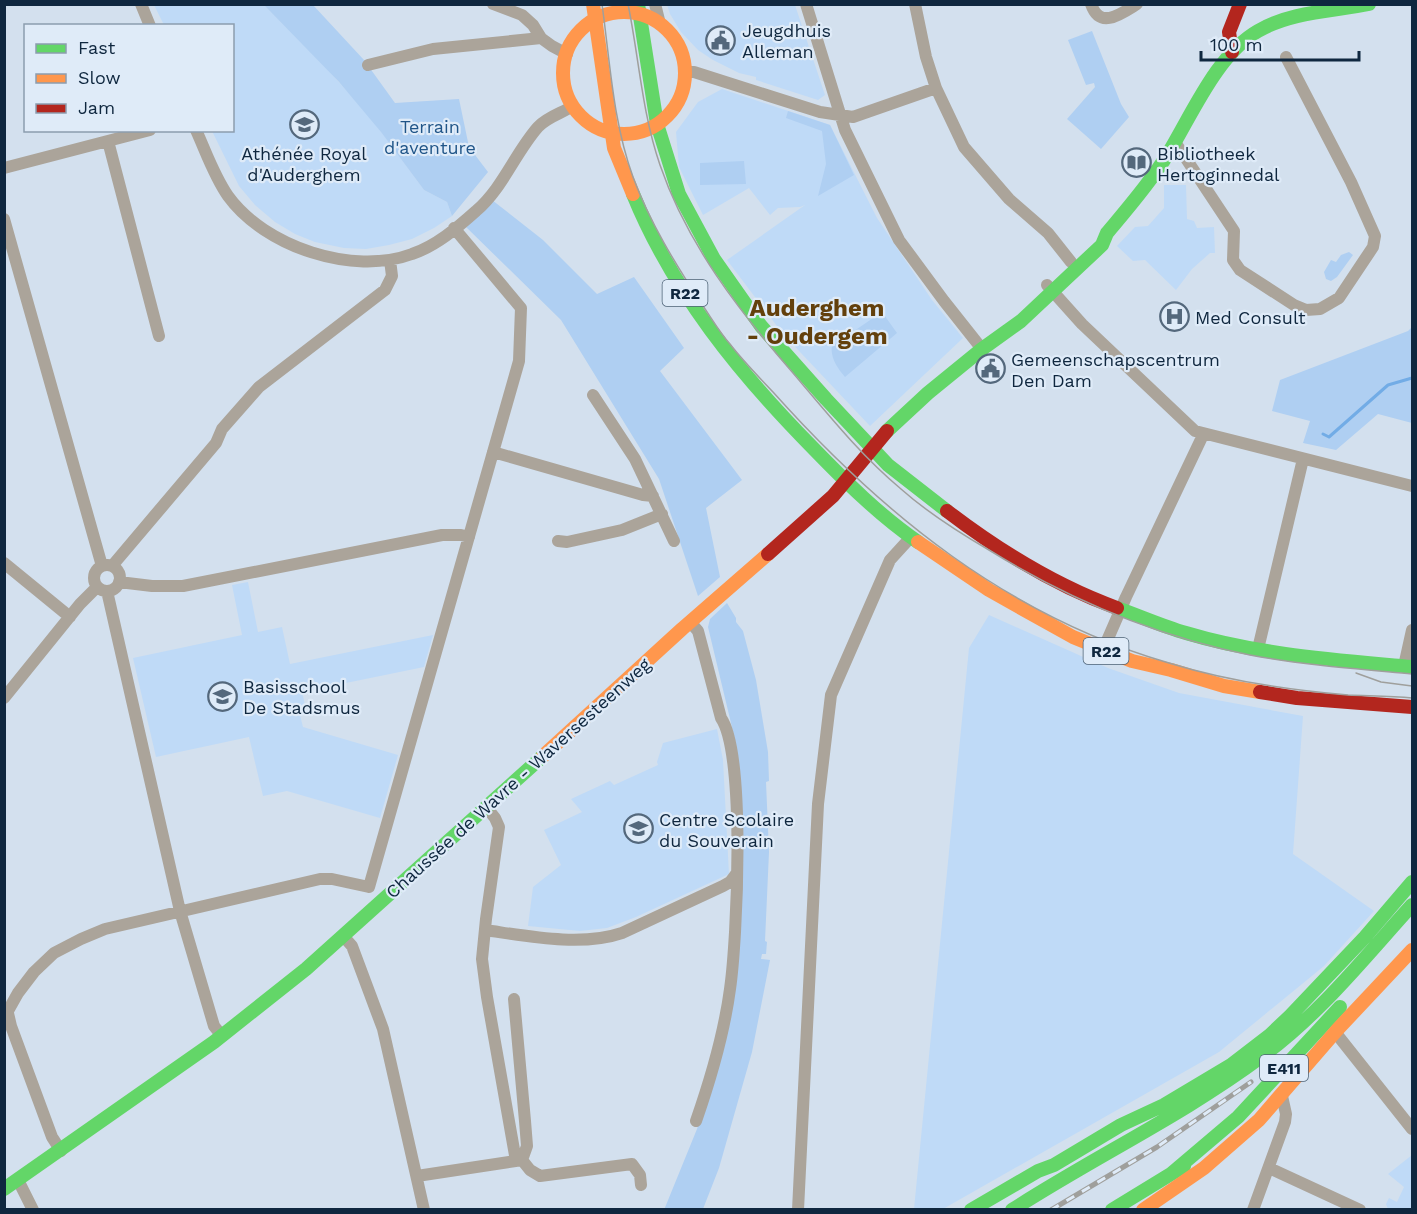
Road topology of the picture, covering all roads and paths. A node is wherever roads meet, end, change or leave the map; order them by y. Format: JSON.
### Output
{"nodes":[{"id":1,"x":141,"y":4,"type":"edge"},
{"id":2,"x":493,"y":4,"type":"edge"},
{"id":3,"x":593,"y":4,"type":"edge"},
{"id":4,"x":655,"y":4,"type":"edge"},
{"id":5,"x":806,"y":4,"type":"edge"},
{"id":6,"x":915,"y":4,"type":"edge"},
{"id":7,"x":1091,"y":4,"type":"edge"},
{"id":8,"x":1137,"y":4,"type":"edge"},
{"id":9,"x":1242,"y":4,"type":"edge"},
{"id":10,"x":1369,"y":4,"type":"edge"},
{"id":11,"x":639,"y":9,"type":"edge"},
{"id":12,"x":596,"y":20,"type":"junction"},
{"id":13,"x":149,"y":24,"type":"edge"},
{"id":14,"x":660,"y":24,"type":"junction"},
{"id":15,"x":541,"y":38,"type":"junction"},
{"id":16,"x":1248,"y":38,"type":"junction"},
{"id":17,"x":1232,"y":52,"type":"junction"},
{"id":18,"x":567,"y":54,"type":"junction"},
{"id":19,"x":1286,"y":57,"type":"dead end"},
{"id":20,"x":368,"y":66,"type":"dead end"},
{"id":21,"x":685,"y":72,"type":"junction"},
{"id":22,"x":936,"y":88,"type":"junction"},
{"id":23,"x":573,"y":106,"type":"junction"},
{"id":24,"x":841,"y":116,"type":"junction"},
{"id":25,"x":657,"y":124,"type":"junction"},
{"id":26,"x":142,"y":132,"type":"edge"},
{"id":27,"x":197,"y":132,"type":"edge"},
{"id":28,"x":611,"y":133,"type":"junction"},
{"id":29,"x":108,"y":141,"type":"junction"},
{"id":30,"x":1175,"y":142,"type":"junction"},
{"id":31,"x":4,"y":168,"type":"edge"},
{"id":32,"x":4,"y":219,"type":"edge"},
{"id":33,"x":454,"y":228,"type":"junction"},
{"id":34,"x":1107,"y":233,"type":"junction"},
{"id":35,"x":390,"y":260,"type":"junction"},
{"id":36,"x":1071,"y":262,"type":"junction"},
{"id":37,"x":1051,"y":289,"type":"junction"},
{"id":38,"x":159,"y":336,"type":"dead end"},
{"id":39,"x":982,"y":349,"type":"junction"},
{"id":40,"x":592,"y":395,"type":"dead end"},
{"id":41,"x":1203,"y":435,"type":"junction"},
{"id":42,"x":873,"y":447,"type":"junction"},
{"id":43,"x":494,"y":452,"type":"junction"},
{"id":44,"x":1303,"y":459,"type":"junction"},
{"id":45,"x":844,"y":482,"type":"junction"},
{"id":46,"x":1413,"y":486,"type":"edge"},
{"id":47,"x":653,"y":496,"type":"junction"},
{"id":48,"x":662,"y":514,"type":"junction"},
{"id":49,"x":469,"y":537,"type":"junction"},
{"id":50,"x":911,"y":537,"type":"junction"},
{"id":51,"x":558,"y":541,"type":"dead end"},
{"id":52,"x":674,"y":541,"type":"dead end"},
{"id":53,"x":4,"y":563,"type":"edge"},
{"id":54,"x":107,"y":566,"type":"junction"},
{"id":55,"x":119,"y":582,"type":"junction"},
{"id":56,"x":102,"y":589,"type":"junction"},
{"id":57,"x":1120,"y":609,"type":"junction"},
{"id":58,"x":70,"y":617,"type":"junction"},
{"id":59,"x":691,"y":623,"type":"junction"},
{"id":60,"x":1413,"y":630,"type":"edge"},
{"id":61,"x":1258,"y":649,"type":"junction"},
{"id":62,"x":1103,"y":650,"type":"junction"},
{"id":63,"x":1408,"y":666,"type":"edge"},
{"id":64,"x":6,"y":692,"type":"edge"},
{"id":65,"x":1413,"y":707,"type":"edge"},
{"id":66,"x":486,"y":808,"type":"junction"},
{"id":67,"x":736,"y":874,"type":"junction"},
{"id":68,"x":1413,"y":882,"type":"edge"},
{"id":69,"x":369,"y":887,"type":"junction"},
{"id":70,"x":383,"y":902,"type":"junction"},
{"id":71,"x":1413,"y":905,"type":"edge"},
{"id":72,"x":180,"y":911,"type":"junction"},
{"id":73,"x":485,"y":930,"type":"junction"},
{"id":74,"x":344,"y":937,"type":"junction"},
{"id":75,"x":1413,"y":950,"type":"edge"},
{"id":76,"x":1349,"y":997,"type":"dead end"},
{"id":77,"x":514,"y":999,"type":"dead end"},
{"id":78,"x":6,"y":1011,"type":"edge"},
{"id":79,"x":1335,"y":1032,"type":"junction"},
{"id":80,"x":222,"y":1036,"type":"junction"},
{"id":81,"x":1299,"y":1073,"type":"junction"},
{"id":82,"x":1282,"y":1096,"type":"junction"},
{"id":83,"x":696,"y":1121,"type":"dead end"},
{"id":84,"x":1149,"y":1128,"type":"junction"},
{"id":85,"x":1413,"y":1129,"type":"edge"},
{"id":86,"x":61,"y":1151,"type":"junction"},
{"id":87,"x":1077,"y":1152,"type":"junction"},
{"id":88,"x":519,"y":1161,"type":"junction"},
{"id":89,"x":1054,"y":1165,"type":"junction"},
{"id":90,"x":1269,"y":1168,"type":"junction"},
{"id":91,"x":1172,"y":1173,"type":"junction"},
{"id":92,"x":417,"y":1176,"type":"junction"},
{"id":93,"x":18,"y":1180,"type":"junction"},
{"id":94,"x":641,"y":1185,"type":"dead end"},
{"id":95,"x":4,"y":1189,"type":"edge"},
{"id":96,"x":33,"y":1209,"type":"edge"},
{"id":97,"x":424,"y":1209,"type":"edge"},
{"id":98,"x":798,"y":1209,"type":"edge"},
{"id":99,"x":971,"y":1209,"type":"edge"},
{"id":100,"x":993,"y":1209,"type":"edge"},
{"id":101,"x":1012,"y":1209,"type":"edge"},
{"id":102,"x":1112,"y":1209,"type":"edge"},
{"id":103,"x":1143,"y":1209,"type":"edge"},
{"id":104,"x":1253,"y":1209,"type":"edge"},
{"id":105,"x":1360,"y":1209,"type":"edge"}],
"edges":[{"from":1,"to":13,"type":"street"},
{"from":2,"to":15,"type":"street"},
{"from":3,"to":12,"type":"main road","number":"R22"},
{"from":4,"to":14,"type":"street"},
{"from":5,"to":24,"type":"street"},
{"from":6,"to":22,"type":"street"},
{"from":7,"to":8,"type":"street"},
{"from":9,"to":16,"type":"main road"},
{"from":9,"to":17,"type":"main road"},
{"from":10,"to":16,"type":"main road","name":"Chaussée de Wavre - Waversesteenweg"},
{"from":11,"to":12,"type":"main road"},
{"from":11,"to":14,"type":"main road"},
{"from":11,"to":25,"type":"main road","number":"R22"},
{"from":12,"to":18,"type":"main road"},
{"from":12,"to":28,"type":"main road","number":"R22"},
{"from":14,"to":21,"type":"main road"},
{"from":15,"to":18,"type":"street"},
{"from":15,"to":20,"type":"street"},
{"from":16,"to":17,"type":"main road","name":"Chaussée de Wavre - Waversesteenweg"},
{"from":17,"to":30,"type":"main road","name":"Chaussée de Wavre - Waversesteenweg"},
{"from":18,"to":23,"type":"main road"},
{"from":19,"to":30,"type":"street"},
{"from":21,"to":24,"type":"street"},
{"from":21,"to":25,"type":"main road"},
{"from":22,"to":24,"type":"street"},
{"from":22,"to":36,"type":"street"},
{"from":23,"to":28,"type":"main road"},
{"from":23,"to":33,"type":"street"},
{"from":24,"to":39,"type":"street"},
{"from":25,"to":28,"type":"main road"},
{"from":25,"to":42,"type":"main road","number":"R22"},
{"from":26,"to":29,"type":"street"},
{"from":27,"to":35,"type":"street"},
{"from":28,"to":45,"type":"main road","number":"R22"},
{"from":29,"to":31,"type":"street"},
{"from":29,"to":38,"type":"street"},
{"from":30,"to":34,"type":"main road","name":"Chaussée de Wavre - Waversesteenweg"},
{"from":32,"to":54,"type":"street"},
{"from":33,"to":35,"type":"street"},
{"from":33,"to":43,"type":"street"},
{"from":34,"to":36,"type":"main road","name":"Chaussée de Wavre - Waversesteenweg"},
{"from":34,"to":37,"type":"main road","name":"Chaussée de Wavre - Waversesteenweg"},
{"from":35,"to":54,"type":"street"},
{"from":36,"to":37,"type":"main road","name":"Chaussée de Wavre - Waversesteenweg"},
{"from":37,"to":39,"type":"main road","name":"Chaussée de Wavre - Waversesteenweg"},
{"from":37,"to":41,"type":"street"},
{"from":39,"to":42,"type":"main road","name":"Chaussée de Wavre - Waversesteenweg"},
{"from":40,"to":47,"type":"street"},
{"from":41,"to":44,"type":"street"},
{"from":41,"to":57,"type":"street"},
{"from":42,"to":45,"type":"main road","name":"Chaussée de Wavre - Waversesteenweg"},
{"from":42,"to":57,"type":"main road","number":"R22"},
{"from":43,"to":47,"type":"street"},
{"from":43,"to":49,"type":"street"},
{"from":44,"to":46,"type":"street"},
{"from":44,"to":61,"type":"street"},
{"from":45,"to":50,"type":"main road","number":"R22"},
{"from":45,"to":59,"type":"main road","name":"Chaussée de Wavre - Waversesteenweg"},
{"from":47,"to":48,"type":"street"},
{"from":48,"to":51,"type":"street"},
{"from":48,"to":52,"type":"street"},
{"from":49,"to":55,"type":"street"},
{"from":49,"to":69,"type":"street"},
{"from":50,"to":62,"type":"main road","number":"R22"},
{"from":50,"to":98,"type":"street"},
{"from":53,"to":58,"type":"street"},
{"from":54,"to":55,"type":"street"},
{"from":54,"to":56,"type":"street"},
{"from":55,"to":56,"type":"street"},
{"from":56,"to":58,"type":"street"},
{"from":56,"to":72,"type":"street"},
{"from":57,"to":61,"type":"main road","number":"R22"},
{"from":57,"to":62,"type":"street"},
{"from":58,"to":64,"type":"street"},
{"from":59,"to":66,"type":"main road","name":"Chaussée de Wavre - Waversesteenweg"},
{"from":59,"to":67,"type":"street"},
{"from":60,"to":63,"type":"street"},
{"from":61,"to":63,"type":"main road","number":"R22"},
{"from":62,"to":65,"type":"main road","number":"R22"},
{"from":66,"to":70,"type":"main road","name":"Chaussée de Wavre - Waversesteenweg"},
{"from":66,"to":73,"type":"street"},
{"from":67,"to":73,"type":"street"},
{"from":67,"to":83,"type":"street"},
{"from":68,"to":87,"type":"main road"},
{"from":69,"to":70,"type":"street"},
{"from":69,"to":72,"type":"street"},
{"from":70,"to":74,"type":"main road","name":"Chaussée de Wavre - Waversesteenweg"},
{"from":71,"to":84,"type":"main road","number":"E411"},
{"from":72,"to":78,"type":"street"},
{"from":72,"to":80,"type":"street"},
{"from":73,"to":88,"type":"street"},
{"from":74,"to":80,"type":"main road","name":"Chaussée de Wavre - Waversesteenweg"},
{"from":74,"to":92,"type":"street"},
{"from":75,"to":79,"type":"main road"},
{"from":76,"to":91,"type":"main road","number":"E411"},
{"from":77,"to":88,"type":"street"},
{"from":78,"to":86,"type":"street"},
{"from":79,"to":81,"type":"main road"},
{"from":79,"to":85,"type":"street"},
{"from":80,"to":86,"type":"main road","name":"Chaussée de Wavre - Waversesteenweg"},
{"from":81,"to":82,"type":"main road"},
{"from":81,"to":91,"type":"main road"},
{"from":82,"to":90,"type":"street"},
{"from":82,"to":103,"type":"main road"},
{"from":84,"to":87,"type":"main road"},
{"from":84,"to":101,"type":"main road","number":"E411"},
{"from":86,"to":93,"type":"main road","name":"Chaussée de Wavre - Waversesteenweg"},
{"from":87,"to":89,"type":"main road"},
{"from":88,"to":92,"type":"street"},
{"from":88,"to":94,"type":"street"},
{"from":89,"to":99,"type":"main road"},
{"from":89,"to":100,"type":"main road"},
{"from":90,"to":104,"type":"street"},
{"from":90,"to":105,"type":"street"},
{"from":91,"to":102,"type":"main road","number":"E411"},
{"from":92,"to":97,"type":"street"},
{"from":93,"to":95,"type":"main road","name":"Chaussée de Wavre - Waversesteenweg"},
{"from":93,"to":96,"type":"street"}]}
